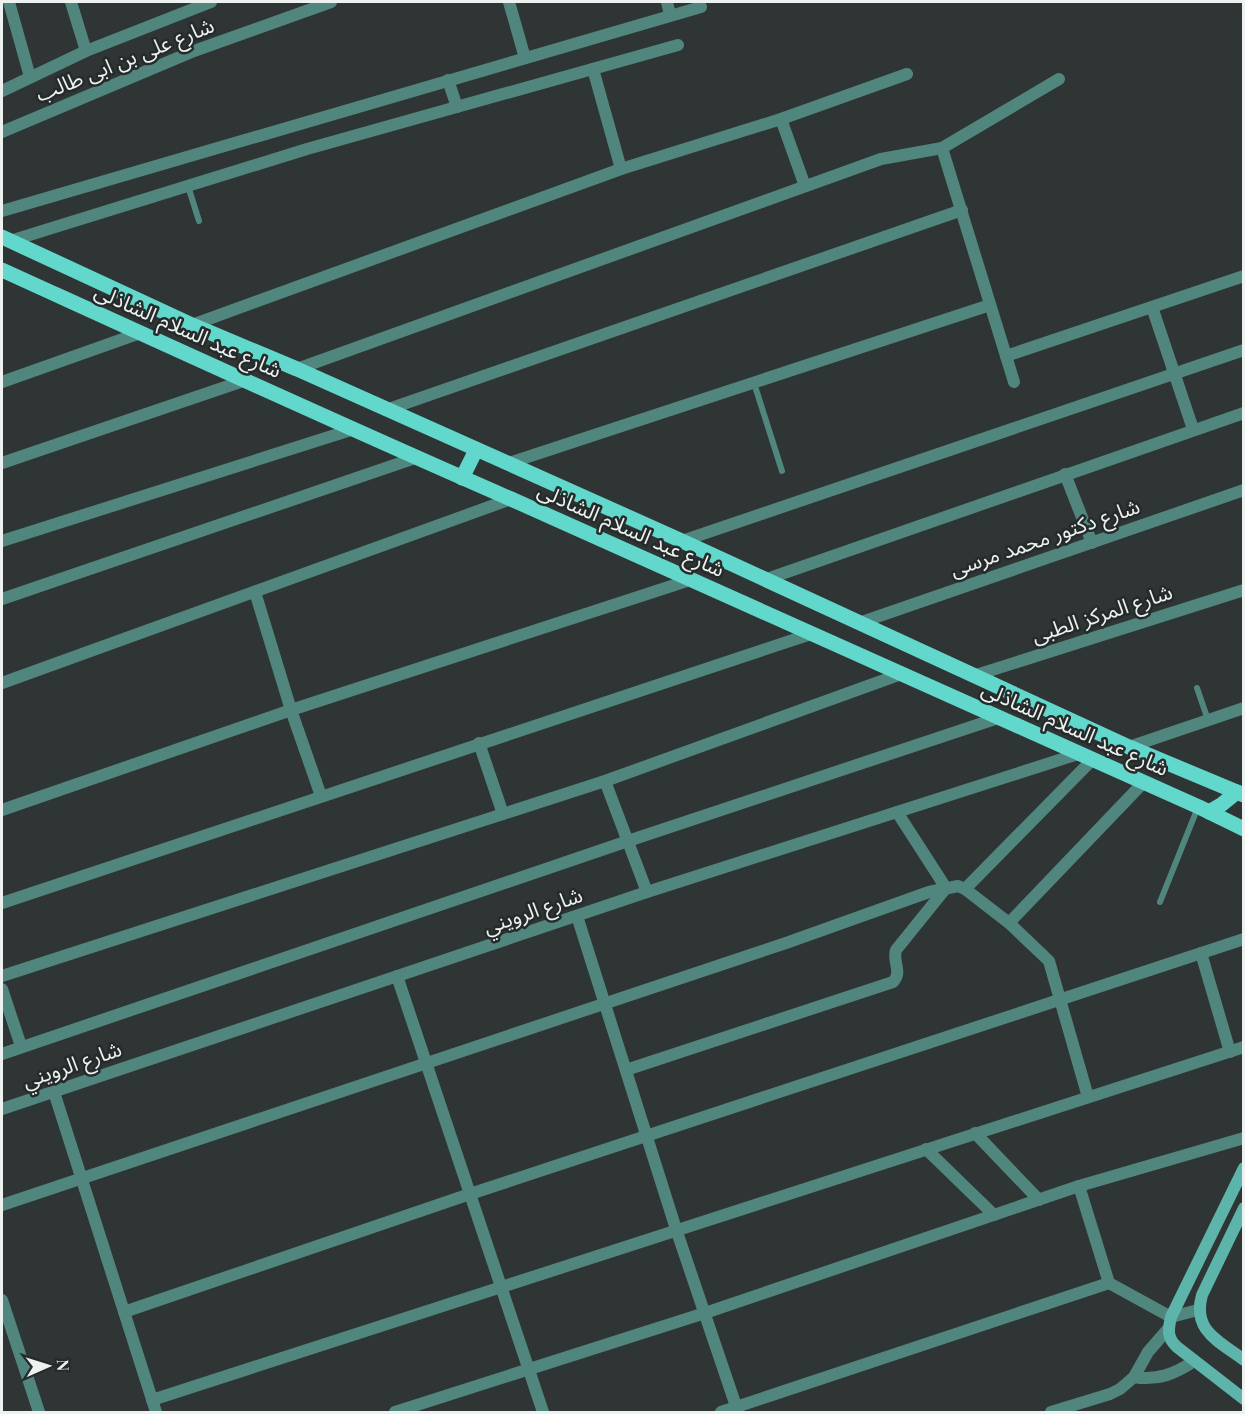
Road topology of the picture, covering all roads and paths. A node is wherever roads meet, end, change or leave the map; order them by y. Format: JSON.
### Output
{"nodes":[{"id":1,"x":9,"y":2,"type":"edge"},
{"id":2,"x":71,"y":2,"type":"edge"},
{"id":3,"x":211,"y":2,"type":"edge"},
{"id":4,"x":331,"y":2,"type":"edge"},
{"id":5,"x":509,"y":2,"type":"edge"},
{"id":6,"x":667,"y":2,"type":"edge"},
{"id":7,"x":701,"y":6,"type":"dead end"},
{"id":8,"x":670,"y":15,"type":"junction"},
{"id":9,"x":678,"y":45,"type":"dead end"},
{"id":10,"x":86,"y":51,"type":"junction"},
{"id":11,"x":525,"y":58,"type":"junction"},
{"id":12,"x":593,"y":69,"type":"junction"},
{"id":13,"x":907,"y":74,"type":"dead end"},
{"id":14,"x":30,"y":77,"type":"junction"},
{"id":15,"x":1059,"y":79,"type":"dead end"},
{"id":16,"x":448,"y":80,"type":"junction"},
{"id":17,"x":2,"y":91,"type":"edge"},
{"id":18,"x":457,"y":107,"type":"junction"},
{"id":19,"x":781,"y":119,"type":"junction"},
{"id":20,"x":2,"y":132,"type":"edge"},
{"id":21,"x":942,"y":148,"type":"junction"},
{"id":22,"x":621,"y":169,"type":"junction"},
{"id":23,"x":188,"y":186,"type":"junction"},
{"id":24,"x":805,"y":186,"type":"junction"},
{"id":25,"x":962,"y":210,"type":"junction"},
{"id":26,"x":2,"y":211,"type":"edge"},
{"id":27,"x":199,"y":221,"type":"dead end"},
{"id":28,"x":6,"y":239,"type":"edge"},
{"id":29,"x":2,"y":270,"type":"edge"},
{"id":30,"x":1244,"y":276,"type":"edge"},
{"id":31,"x":990,"y":305,"type":"junction"},
{"id":32,"x":1152,"y":307,"type":"junction"},
{"id":33,"x":192,"y":326,"type":"junction"},
{"id":34,"x":140,"y":333,"type":"junction"},
{"id":35,"x":1244,"y":350,"type":"edge"},
{"id":36,"x":1006,"y":356,"type":"junction"},
{"id":37,"x":297,"y":369,"type":"junction"},
{"id":38,"x":1175,"y":373,"type":"junction"},
{"id":39,"x":246,"y":380,"type":"junction"},
{"id":40,"x":2,"y":382,"type":"edge"},
{"id":41,"x":754,"y":382,"type":"junction"},
{"id":42,"x":1014,"y":382,"type":"dead end"},
{"id":43,"x":386,"y":410,"type":"junction"},
{"id":44,"x":1244,"y":413,"type":"edge"},
{"id":45,"x":354,"y":429,"type":"junction"},
{"id":46,"x":1193,"y":429,"type":"junction"},
{"id":47,"x":476,"y":450,"type":"junction"},
{"id":48,"x":415,"y":458,"type":"junction"},
{"id":49,"x":2,"y":464,"type":"edge"},
{"id":50,"x":506,"y":464,"type":"junction"},
{"id":51,"x":782,"y":471,"type":"dead end"},
{"id":52,"x":1065,"y":474,"type":"junction"},
{"id":53,"x":462,"y":477,"type":"junction"},
{"id":54,"x":1244,"y":490,"type":"edge"},
{"id":55,"x":511,"y":499,"type":"junction"},
{"id":56,"x":2,"y":541,"type":"edge"},
{"id":57,"x":682,"y":541,"type":"junction"},
{"id":58,"x":1092,"y":543,"type":"junction"},
{"id":59,"x":690,"y":580,"type":"junction"},
{"id":60,"x":764,"y":580,"type":"junction"},
{"id":61,"x":1244,"y":590,"type":"edge"},
{"id":62,"x":255,"y":592,"type":"junction"},
{"id":63,"x":2,"y":599,"type":"edge"},
{"id":64,"x":859,"y":623,"type":"junction"},
{"id":65,"x":811,"y":634,"type":"junction"},
{"id":66,"x":901,"y":674,"type":"junction"},
{"id":67,"x":973,"y":676,"type":"junction"},
{"id":68,"x":2,"y":683,"type":"edge"},
{"id":69,"x":1197,"y":688,"type":"dead end"},
{"id":70,"x":1244,"y":708,"type":"edge"},
{"id":71,"x":291,"y":710,"type":"junction"},
{"id":72,"x":998,"y":718,"type":"junction"},
{"id":73,"x":1208,"y":720,"type":"junction"},
{"id":74,"x":479,"y":743,"type":"junction"},
{"id":75,"x":1129,"y":747,"type":"junction"},
{"id":76,"x":1085,"y":757,"type":"junction"},
{"id":77,"x":605,"y":780,"type":"junction"},
{"id":78,"x":1143,"y":783,"type":"junction"},
{"id":79,"x":1241,"y":792,"type":"edge"},
{"id":80,"x":321,"y":796,"type":"junction"},
{"id":81,"x":1204,"y":809,"type":"junction"},
{"id":82,"x":2,"y":810,"type":"edge"},
{"id":83,"x":897,"y":812,"type":"junction"},
{"id":84,"x":502,"y":814,"type":"junction"},
{"id":85,"x":1244,"y":829,"type":"edge"},
{"id":86,"x":628,"y":841,"type":"junction"},
{"id":87,"x":946,"y":888,"type":"junction"},
{"id":88,"x":965,"y":889,"type":"junction"},
{"id":89,"x":647,"y":892,"type":"junction"},
{"id":90,"x":1160,"y":902,"type":"dead end"},
{"id":91,"x":2,"y":903,"type":"edge"},
{"id":92,"x":578,"y":916,"type":"junction"},
{"id":93,"x":1009,"y":923,"type":"junction"},
{"id":94,"x":1244,"y":939,"type":"edge"},
{"id":95,"x":1200,"y":953,"type":"junction"},
{"id":96,"x":2,"y":976,"type":"edge"},
{"id":97,"x":398,"y":976,"type":"junction"},
{"id":98,"x":2,"y":989,"type":"edge"},
{"id":99,"x":1061,"y":999,"type":"junction"},
{"id":100,"x":604,"y":1004,"type":"junction"},
{"id":101,"x":21,"y":1046,"type":"junction"},
{"id":102,"x":1244,"y":1047,"type":"edge"},
{"id":103,"x":1230,"y":1052,"type":"junction"},
{"id":104,"x":2,"y":1054,"type":"edge"},
{"id":105,"x":426,"y":1063,"type":"junction"},
{"id":106,"x":626,"y":1070,"type":"junction"},
{"id":107,"x":54,"y":1092,"type":"junction"},
{"id":108,"x":1088,"y":1097,"type":"junction"},
{"id":109,"x":2,"y":1109,"type":"edge"},
{"id":110,"x":975,"y":1133,"type":"junction"},
{"id":111,"x":647,"y":1136,"type":"junction"},
{"id":112,"x":1244,"y":1138,"type":"edge"},
{"id":113,"x":926,"y":1149,"type":"junction"},
{"id":114,"x":1244,"y":1168,"type":"edge"},
{"id":115,"x":81,"y":1178,"type":"junction"},
{"id":116,"x":1079,"y":1186,"type":"junction"},
{"id":117,"x":470,"y":1194,"type":"junction"},
{"id":118,"x":1039,"y":1200,"type":"junction"},
{"id":119,"x":2,"y":1205,"type":"edge"},
{"id":120,"x":1244,"y":1208,"type":"edge"},
{"id":121,"x":994,"y":1215,"type":"junction"},
{"id":122,"x":676,"y":1229,"type":"junction"},
{"id":123,"x":1109,"y":1283,"type":"junction"},
{"id":124,"x":501,"y":1286,"type":"junction"},
{"id":125,"x":2,"y":1300,"type":"edge"},
{"id":126,"x":1198,"y":1310,"type":"junction"},
{"id":127,"x":124,"y":1312,"type":"junction"},
{"id":128,"x":705,"y":1313,"type":"junction"},
{"id":129,"x":1169,"y":1323,"type":"junction"},
{"id":130,"x":1244,"y":1360,"type":"edge"},
{"id":131,"x":1194,"y":1361,"type":"junction"},
{"id":132,"x":529,"y":1370,"type":"junction"},
{"id":133,"x":1134,"y":1377,"type":"junction"},
{"id":134,"x":1244,"y":1399,"type":"edge"},
{"id":135,"x":152,"y":1400,"type":"junction"},
{"id":136,"x":737,"y":1410,"type":"edge"},
{"id":137,"x":39,"y":1413,"type":"edge"},
{"id":138,"x":156,"y":1413,"type":"edge"},
{"id":139,"x":395,"y":1413,"type":"edge"},
{"id":140,"x":543,"y":1413,"type":"edge"},
{"id":141,"x":721,"y":1413,"type":"edge"},
{"id":142,"x":1051,"y":1413,"type":"edge"}],
"edges":[{"from":1,"to":14,"type":"street"},
{"from":2,"to":10,"type":"street"},
{"from":3,"to":10,"type":"street"},
{"from":4,"to":20,"type":"street","name":"شارع على بن ابى طالب"},
{"from":5,"to":11,"type":"street"},
{"from":6,"to":8,"type":"street"},
{"from":7,"to":8,"type":"street"},
{"from":8,"to":11,"type":"street"},
{"from":9,"to":12,"type":"street"},
{"from":10,"to":14,"type":"street"},
{"from":11,"to":16,"type":"street"},
{"from":12,"to":18,"type":"street"},
{"from":12,"to":22,"type":"street"},
{"from":13,"to":19,"type":"street"},
{"from":14,"to":17,"type":"street"},
{"from":15,"to":21,"type":"street"},
{"from":16,"to":18,"type":"street"},
{"from":16,"to":26,"type":"street"},
{"from":18,"to":23,"type":"street"},
{"from":19,"to":22,"type":"street"},
{"from":19,"to":24,"type":"street"},
{"from":21,"to":24,"type":"street"},
{"from":21,"to":25,"type":"street"},
{"from":22,"to":33,"type":"street"},
{"from":23,"to":27,"type":"lane"},
{"from":23,"to":28,"type":"street"},
{"from":24,"to":37,"type":"street"},
{"from":25,"to":31,"type":"street"},
{"from":25,"to":43,"type":"street"},
{"from":28,"to":33,"type":"main road","name":"شارع عبد السلام الشاذلى"},
{"from":29,"to":34,"type":"main road","name":"شارع عبد السلام الشاذلى"},
{"from":30,"to":32,"type":"street"},
{"from":31,"to":36,"type":"street"},
{"from":31,"to":41,"type":"street"},
{"from":32,"to":36,"type":"street"},
{"from":32,"to":38,"type":"street"},
{"from":33,"to":37,"type":"main road","name":"شارع عبد السلام الشاذلى"},
{"from":34,"to":39,"type":"main road","name":"شارع عبد السلام الشاذلى"},
{"from":34,"to":40,"type":"street"},
{"from":35,"to":38,"type":"street"},
{"from":36,"to":42,"type":"street"},
{"from":37,"to":43,"type":"main road","name":"شارع عبد السلام الشاذلى"},
{"from":38,"to":46,"type":"street"},
{"from":38,"to":57,"type":"street"},
{"from":39,"to":45,"type":"main road","name":"شارع عبد السلام الشاذلى"},
{"from":39,"to":49,"type":"street"},
{"from":41,"to":50,"type":"street"},
{"from":41,"to":51,"type":"lane"},
{"from":43,"to":47,"type":"main road","name":"شارع عبد السلام الشاذلى"},
{"from":44,"to":46,"type":"street"},
{"from":45,"to":48,"type":"main road","name":"شارع عبد السلام الشاذلى"},
{"from":45,"to":56,"type":"street"},
{"from":46,"to":52,"type":"street"},
{"from":47,"to":50,"type":"main road","name":"شارع عبد السلام الشاذلى"},
{"from":47,"to":53,"type":"main road"},
{"from":48,"to":53,"type":"main road","name":"شارع عبد السلام الشاذلى"},
{"from":48,"to":63,"type":"street"},
{"from":50,"to":57,"type":"main road","name":"شارع عبد السلام الشاذلى"},
{"from":52,"to":58,"type":"street"},
{"from":52,"to":60,"type":"street"},
{"from":53,"to":55,"type":"main road","name":"شارع عبد السلام الشاذلى"},
{"from":54,"to":58,"type":"street","name":"شارع دكتور محمد مرسى"},
{"from":55,"to":59,"type":"main road","name":"شارع عبد السلام الشاذلى"},
{"from":55,"to":62,"type":"street"},
{"from":57,"to":60,"type":"main road","name":"شارع عبد السلام الشاذلى"},
{"from":58,"to":64,"type":"street","name":"شارع دكتور محمد مرسى"},
{"from":59,"to":65,"type":"main road","name":"شارع عبد السلام الشاذلى"},
{"from":59,"to":71,"type":"street"},
{"from":60,"to":64,"type":"main road","name":"شارع عبد السلام الشاذلى"},
{"from":61,"to":67,"type":"street","name":"شارع المركز الطبى"},
{"from":62,"to":68,"type":"street"},
{"from":62,"to":71,"type":"street"},
{"from":64,"to":67,"type":"main road","name":"شارع عبد السلام الشاذلى"},
{"from":65,"to":66,"type":"main road","name":"شارع عبد السلام الشاذلى"},
{"from":65,"to":74,"type":"street"},
{"from":66,"to":72,"type":"main road","name":"شارع عبد السلام الشاذلى"},
{"from":66,"to":77,"type":"street"},
{"from":67,"to":75,"type":"main road","name":"شارع عبد السلام الشاذلى"},
{"from":69,"to":73,"type":"lane"},
{"from":70,"to":73,"type":"street"},
{"from":71,"to":80,"type":"street"},
{"from":71,"to":82,"type":"street"},
{"from":72,"to":76,"type":"main road","name":"شارع عبد السلام الشاذلى"},
{"from":72,"to":86,"type":"street"},
{"from":73,"to":75,"type":"street"},
{"from":74,"to":80,"type":"street"},
{"from":74,"to":84,"type":"street"},
{"from":75,"to":79,"type":"main road","name":"شارع عبد السلام الشاذلى"},
{"from":76,"to":78,"type":"main road","name":"شارع عبد السلام الشاذلى"},
{"from":76,"to":83,"type":"street","name":"شارع الرويني"},
{"from":76,"to":88,"type":"street"},
{"from":77,"to":84,"type":"street"},
{"from":77,"to":86,"type":"street"},
{"from":78,"to":81,"type":"main road","name":"شارع عبد السلام الشاذلى"},
{"from":78,"to":93,"type":"street"},
{"from":79,"to":81,"type":"main road"},
{"from":80,"to":91,"type":"street"},
{"from":81,"to":85,"type":"main road","name":"شارع عبد السلام الشاذلى"},
{"from":81,"to":90,"type":"lane"},
{"from":83,"to":87,"type":"street"},
{"from":83,"to":89,"type":"street","name":"شارع الرويني"},
{"from":84,"to":96,"type":"street"},
{"from":86,"to":89,"type":"street"},
{"from":86,"to":101,"type":"street"},
{"from":87,"to":88,"type":"street"},
{"from":87,"to":100,"type":"street"},
{"from":87,"to":106,"type":"street"},
{"from":88,"to":93,"type":"street"},
{"from":89,"to":92,"type":"street","name":"شارع الرويني"},
{"from":92,"to":97,"type":"street","name":"شارع الرويني"},
{"from":92,"to":100,"type":"street"},
{"from":93,"to":99,"type":"street"},
{"from":94,"to":95,"type":"street"},
{"from":95,"to":99,"type":"street"},
{"from":95,"to":103,"type":"street"},
{"from":97,"to":105,"type":"street"},
{"from":97,"to":107,"type":"street","name":"شارع الرويني"},
{"from":98,"to":101,"type":"street"},
{"from":99,"to":108,"type":"street"},
{"from":99,"to":111,"type":"street"},
{"from":100,"to":105,"type":"street"},
{"from":100,"to":106,"type":"street"},
{"from":101,"to":104,"type":"street"},
{"from":102,"to":103,"type":"street"},
{"from":103,"to":108,"type":"street"},
{"from":105,"to":115,"type":"street"},
{"from":105,"to":117,"type":"street"},
{"from":106,"to":111,"type":"street"},
{"from":107,"to":109,"type":"street","name":"شارع الرويني"},
{"from":107,"to":115,"type":"street"},
{"from":108,"to":110,"type":"street"},
{"from":110,"to":113,"type":"street"},
{"from":110,"to":118,"type":"street"},
{"from":111,"to":117,"type":"street"},
{"from":111,"to":122,"type":"street"},
{"from":112,"to":116,"type":"street"},
{"from":113,"to":121,"type":"street"},
{"from":113,"to":122,"type":"street"},
{"from":114,"to":129,"type":"main road"},
{"from":115,"to":119,"type":"street"},
{"from":115,"to":127,"type":"street"},
{"from":116,"to":118,"type":"street"},
{"from":116,"to":123,"type":"street"},
{"from":117,"to":124,"type":"street"},
{"from":117,"to":127,"type":"street"},
{"from":118,"to":121,"type":"street"},
{"from":120,"to":126,"type":"main road"},
{"from":121,"to":128,"type":"street"},
{"from":122,"to":124,"type":"street"},
{"from":122,"to":128,"type":"street"},
{"from":123,"to":129,"type":"street"},
{"from":123,"to":136,"type":"street"},
{"from":124,"to":132,"type":"street"},
{"from":124,"to":135,"type":"street"},
{"from":125,"to":137,"type":"street"},
{"from":126,"to":129,"type":"street"},
{"from":126,"to":130,"type":"main road"},
{"from":127,"to":135,"type":"street"},
{"from":128,"to":132,"type":"street"},
{"from":128,"to":136,"type":"street"},
{"from":129,"to":131,"type":"main road"},
{"from":129,"to":133,"type":"street"},
{"from":131,"to":133,"type":"street"},
{"from":131,"to":134,"type":"main road"},
{"from":132,"to":139,"type":"street"},
{"from":132,"to":140,"type":"street"},
{"from":133,"to":142,"type":"street"},
{"from":135,"to":138,"type":"street"},
{"from":136,"to":141,"type":"street"}]}
